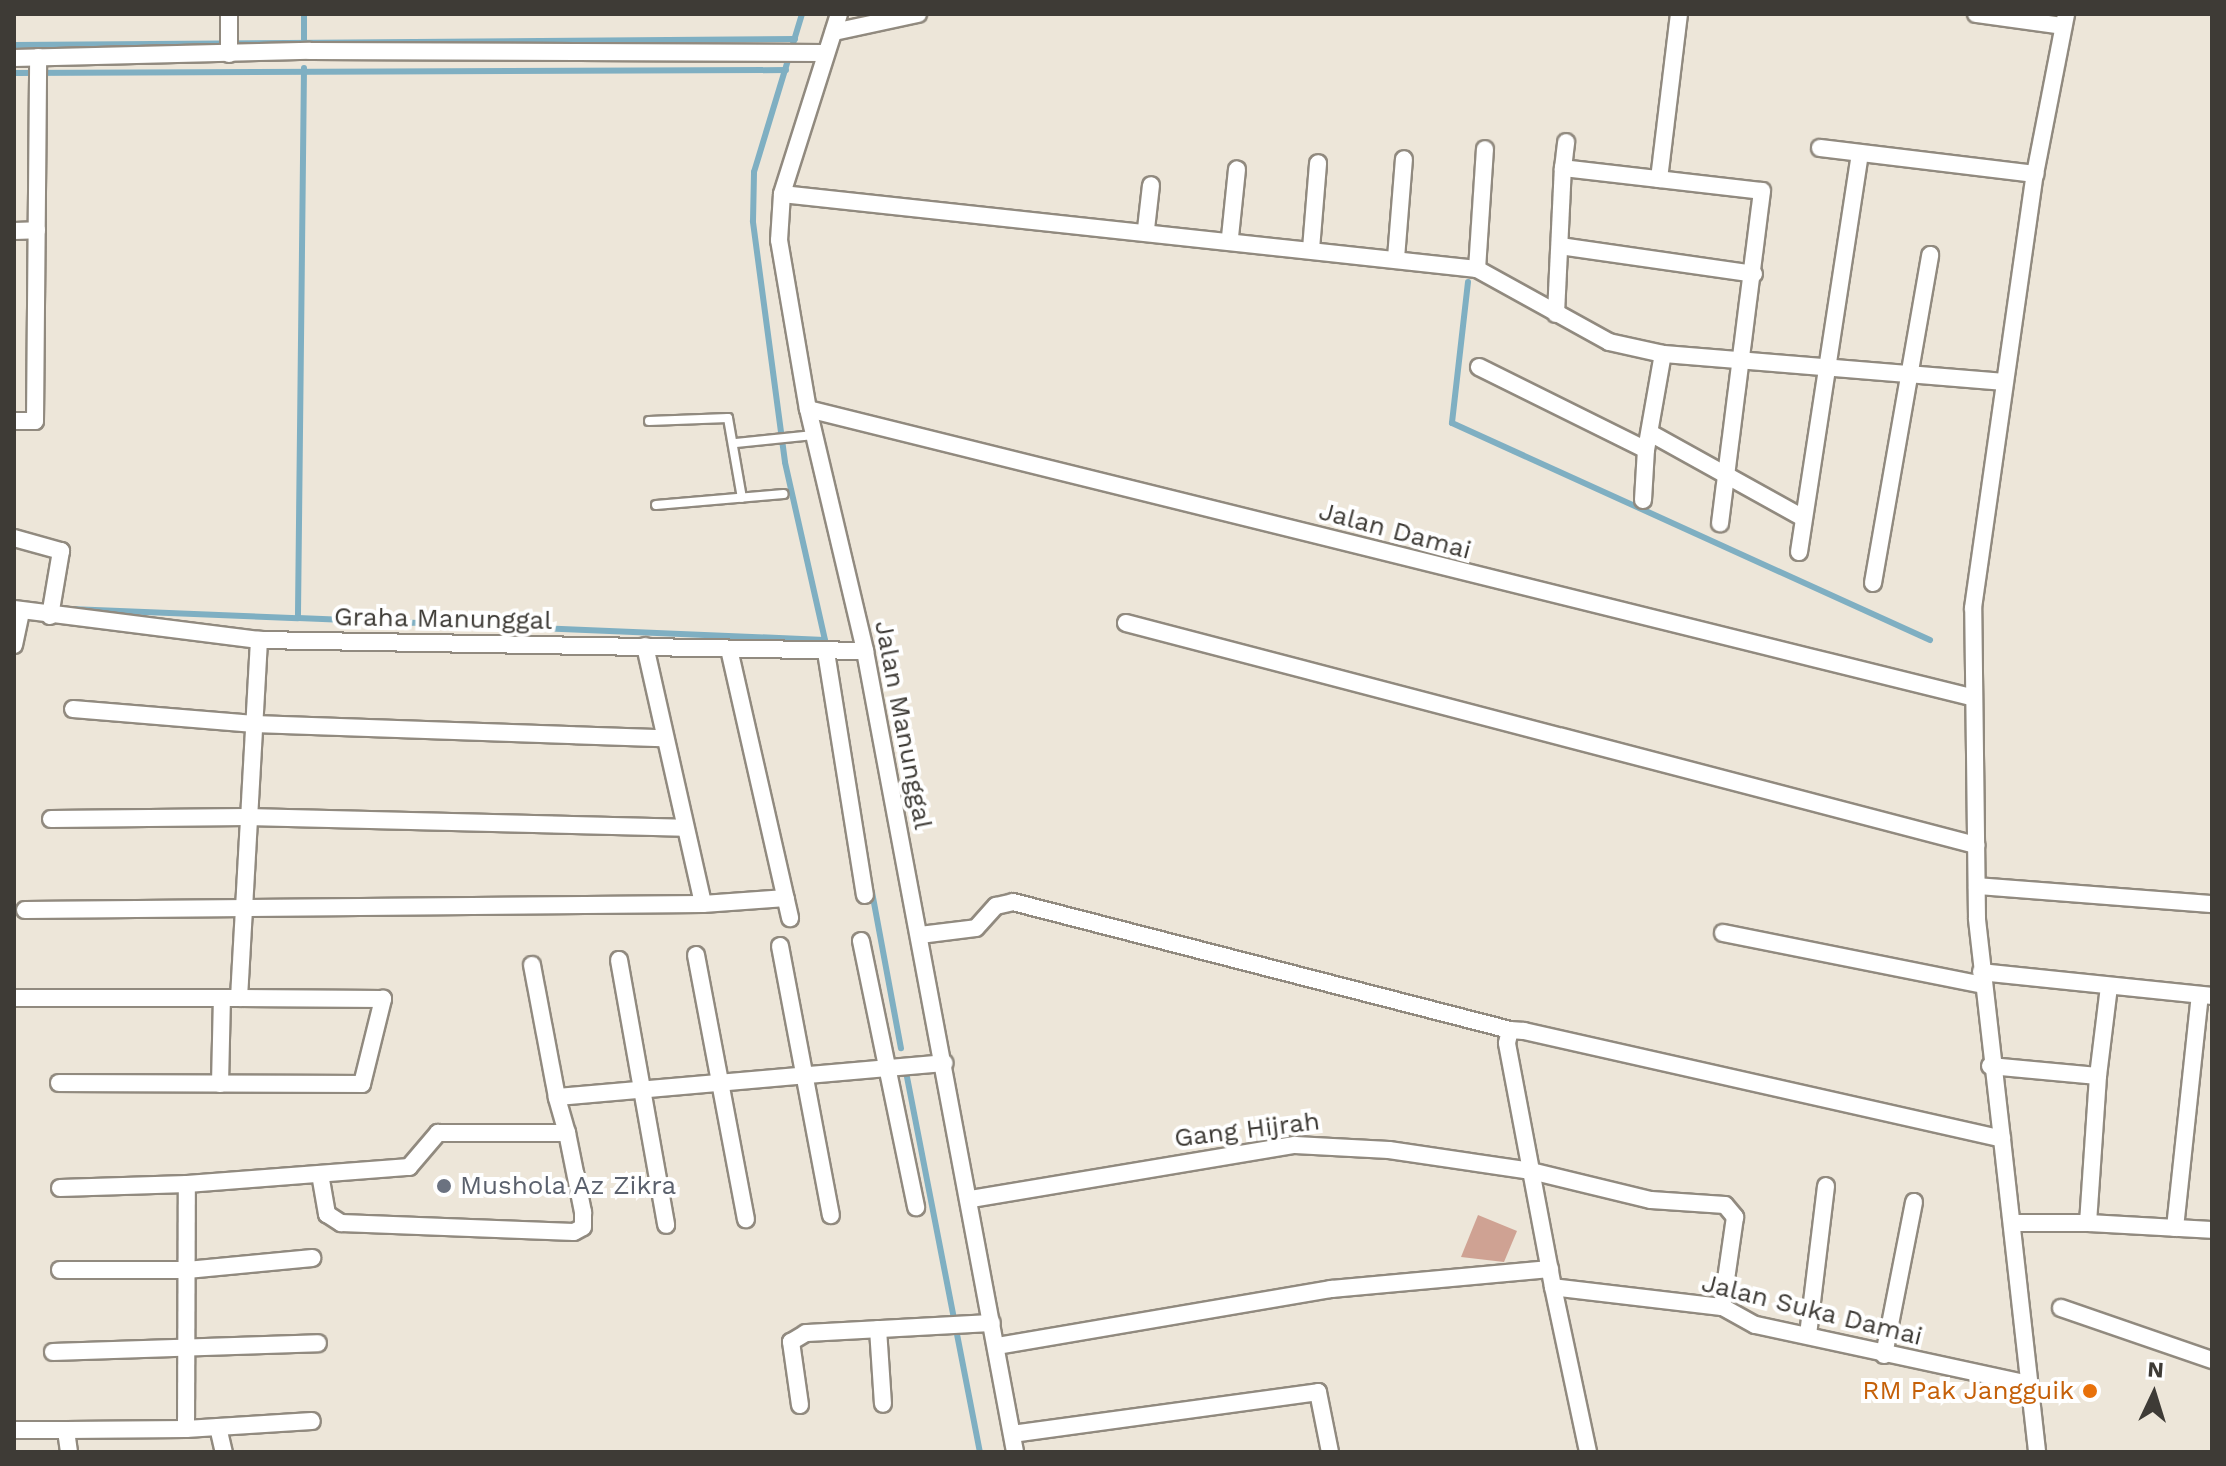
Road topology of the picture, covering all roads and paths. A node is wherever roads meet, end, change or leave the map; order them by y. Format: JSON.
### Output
{"nodes":[{"id":1,"x":229,"y":14,"type":"edge"},
{"id":2,"x":839,"y":14,"type":"edge"},
{"id":3,"x":918,"y":14,"type":"edge"},
{"id":4,"x":1679,"y":14,"type":"edge"},
{"id":5,"x":1976,"y":14,"type":"edge"},
{"id":6,"x":2064,"y":20,"type":"edge"},
{"id":7,"x":834,"y":32,"type":"junction"},
{"id":8,"x":822,"y":53,"type":"junction"},
{"id":9,"x":229,"y":54,"type":"junction"},
{"id":10,"x":14,"y":58,"type":"edge"},
{"id":11,"x":38,"y":60,"type":"junction"},
{"id":12,"x":1566,"y":142,"type":"dead end"},
{"id":13,"x":1820,"y":148,"type":"dead end"},
{"id":14,"x":1485,"y":149,"type":"dead end"},
{"id":15,"x":1860,"y":154,"type":"junction"},
{"id":16,"x":1404,"y":159,"type":"dead end"},
{"id":17,"x":1318,"y":163,"type":"dead end"},
{"id":18,"x":1563,"y":168,"type":"junction"},
{"id":19,"x":1237,"y":169,"type":"dead end"},
{"id":20,"x":2035,"y":174,"type":"junction"},
{"id":21,"x":1659,"y":179,"type":"junction"},
{"id":22,"x":1151,"y":185,"type":"dead end"},
{"id":23,"x":782,"y":194,"type":"junction"},
{"id":24,"x":1146,"y":229,"type":"junction"},
{"id":25,"x":37,"y":230,"type":"junction"},
{"id":26,"x":14,"y":231,"type":"edge"},
{"id":27,"x":1230,"y":237,"type":"junction"},
{"id":28,"x":1560,"y":246,"type":"junction"},
{"id":29,"x":1311,"y":249,"type":"junction"},
{"id":30,"x":1930,"y":255,"type":"dead end"},
{"id":31,"x":1396,"y":258,"type":"junction"},
{"id":32,"x":1477,"y":269,"type":"junction"},
{"id":33,"x":1754,"y":274,"type":"junction"},
{"id":34,"x":1556,"y":314,"type":"junction"},
{"id":35,"x":1663,"y":354,"type":"junction"},
{"id":36,"x":1742,"y":359,"type":"junction"},
{"id":37,"x":1479,"y":367,"type":"dead end"},
{"id":38,"x":1826,"y":368,"type":"junction"},
{"id":39,"x":1910,"y":377,"type":"junction"},
{"id":40,"x":2003,"y":382,"type":"junction"},
{"id":41,"x":808,"y":409,"type":"junction"},
{"id":42,"x":14,"y":421,"type":"edge"},
{"id":43,"x":649,"y":421,"type":"dead end"},
{"id":44,"x":1652,"y":434,"type":"junction"},
{"id":45,"x":811,"y":435,"type":"junction"},
{"id":46,"x":736,"y":443,"type":"junction"},
{"id":47,"x":1646,"y":450,"type":"junction"},
{"id":48,"x":1726,"y":474,"type":"junction"},
{"id":49,"x":784,"y":494,"type":"dead end"},
{"id":50,"x":742,"y":498,"type":"junction"},
{"id":51,"x":1643,"y":500,"type":"dead end"},
{"id":52,"x":656,"y":505,"type":"dead end"},
{"id":53,"x":1802,"y":517,"type":"junction"},
{"id":54,"x":1720,"y":523,"type":"dead end"},
{"id":55,"x":14,"y":538,"type":"edge"},
{"id":56,"x":1799,"y":552,"type":"dead end"},
{"id":57,"x":1873,"y":583,"type":"dead end"},
{"id":58,"x":18,"y":610,"type":"edge"},
{"id":59,"x":50,"y":616,"type":"junction"},
{"id":60,"x":1126,"y":623,"type":"dead end"},
{"id":61,"x":259,"y":640,"type":"junction"},
{"id":62,"x":14,"y":645,"type":"edge"},
{"id":63,"x":645,"y":646,"type":"junction"},
{"id":64,"x":729,"y":649,"type":"junction"},
{"id":65,"x":862,"y":651,"type":"junction"},
{"id":66,"x":826,"y":652,"type":"junction"},
{"id":67,"x":1971,"y":697,"type":"junction"},
{"id":68,"x":73,"y":709,"type":"dead end"},
{"id":69,"x":254,"y":724,"type":"junction"},
{"id":70,"x":663,"y":738,"type":"junction"},
{"id":71,"x":247,"y":817,"type":"junction"},
{"id":72,"x":51,"y":819,"type":"dead end"},
{"id":73,"x":684,"y":828,"type":"junction"},
{"id":74,"x":1976,"y":845,"type":"junction"},
{"id":75,"x":1977,"y":886,"type":"junction"},
{"id":76,"x":865,"y":895,"type":"dead end"},
{"id":77,"x":786,"y":898,"type":"junction"},
{"id":78,"x":240,"y":904,"type":"junction"},
{"id":79,"x":703,"y":904,"type":"junction"},
{"id":80,"x":2212,"y":904,"type":"edge"},
{"id":81,"x":25,"y":910,"type":"dead end"},
{"id":82,"x":790,"y":918,"type":"dead end"},
{"id":83,"x":1723,"y":933,"type":"dead end"},
{"id":84,"x":920,"y":935,"type":"junction"},
{"id":85,"x":861,"y":941,"type":"dead end"},
{"id":86,"x":780,"y":946,"type":"dead end"},
{"id":87,"x":696,"y":955,"type":"dead end"},
{"id":88,"x":619,"y":960,"type":"dead end"},
{"id":89,"x":532,"y":965,"type":"dead end"},
{"id":90,"x":1982,"y":978,"type":"junction"},
{"id":91,"x":2109,"y":987,"type":"junction"},
{"id":92,"x":2206,"y":996,"type":"edge"},
{"id":93,"x":14,"y":998,"type":"edge"},
{"id":94,"x":230,"y":998,"type":"junction"},
{"id":95,"x":1510,"y":1030,"type":"junction"},
{"id":96,"x":945,"y":1063,"type":"junction"},
{"id":97,"x":1990,"y":1066,"type":"junction"},
{"id":98,"x":888,"y":1068,"type":"junction"},
{"id":99,"x":804,"y":1075,"type":"junction"},
{"id":100,"x":2098,"y":1076,"type":"junction"},
{"id":101,"x":721,"y":1082,"type":"junction"},
{"id":102,"x":59,"y":1083,"type":"dead end"},
{"id":103,"x":220,"y":1084,"type":"junction"},
{"id":104,"x":639,"y":1090,"type":"junction"},
{"id":105,"x":557,"y":1097,"type":"junction"},
{"id":106,"x":567,"y":1133,"type":"junction"},
{"id":107,"x":2002,"y":1139,"type":"junction"},
{"id":108,"x":1531,"y":1171,"type":"junction"},
{"id":109,"x":320,"y":1174,"type":"junction"},
{"id":110,"x":187,"y":1184,"type":"junction"},
{"id":111,"x":1826,"y":1186,"type":"dead end"},
{"id":112,"x":60,"y":1188,"type":"dead end"},
{"id":113,"x":971,"y":1199,"type":"junction"},
{"id":114,"x":1914,"y":1202,"type":"dead end"},
{"id":115,"x":916,"y":1207,"type":"dead end"},
{"id":116,"x":831,"y":1215,"type":"dead end"},
{"id":117,"x":746,"y":1219,"type":"dead end"},
{"id":118,"x":2012,"y":1223,"type":"junction"},
{"id":119,"x":2088,"y":1223,"type":"junction"},
{"id":120,"x":666,"y":1225,"type":"dead end"},
{"id":121,"x":2175,"y":1228,"type":"junction"},
{"id":122,"x":2212,"y":1230,"type":"edge"},
{"id":123,"x":312,"y":1258,"type":"dead end"},
{"id":124,"x":1550,"y":1269,"type":"junction"},
{"id":125,"x":60,"y":1270,"type":"dead end"},
{"id":126,"x":187,"y":1270,"type":"junction"},
{"id":127,"x":1553,"y":1287,"type":"junction"},
{"id":128,"x":1722,"y":1307,"type":"junction"},
{"id":129,"x":2061,"y":1308,"type":"dead end"},
{"id":130,"x":992,"y":1323,"type":"junction"},
{"id":131,"x":878,"y":1329,"type":"junction"},
{"id":132,"x":1808,"y":1335,"type":"junction"},
{"id":133,"x":318,"y":1343,"type":"dead end"},
{"id":134,"x":186,"y":1345,"type":"junction"},
{"id":135,"x":997,"y":1346,"type":"junction"},
{"id":136,"x":53,"y":1352,"type":"dead end"},
{"id":137,"x":1884,"y":1355,"type":"junction"},
{"id":138,"x":2212,"y":1360,"type":"edge"},
{"id":139,"x":2029,"y":1384,"type":"junction"},
{"id":140,"x":883,"y":1404,"type":"dead end"},
{"id":141,"x":800,"y":1405,"type":"dead end"},
{"id":142,"x":312,"y":1421,"type":"dead end"},
{"id":143,"x":218,"y":1427,"type":"junction"},
{"id":144,"x":186,"y":1429,"type":"junction"},
{"id":145,"x":14,"y":1430,"type":"edge"},
{"id":146,"x":66,"y":1430,"type":"junction"},
{"id":147,"x":1012,"y":1434,"type":"junction"},
{"id":148,"x":69,"y":1452,"type":"edge"},
{"id":149,"x":224,"y":1452,"type":"edge"},
{"id":150,"x":1015,"y":1452,"type":"edge"},
{"id":151,"x":1330,"y":1452,"type":"edge"},
{"id":152,"x":1588,"y":1452,"type":"edge"},
{"id":153,"x":2037,"y":1452,"type":"edge"}],
"edges":[{"from":1,"to":9,"type":"street"},
{"from":2,"to":7,"type":"street","name":"Jalan Manunggal"},
{"from":3,"to":7,"type":"street"},
{"from":4,"to":21,"type":"street"},
{"from":5,"to":6,"type":"street"},
{"from":6,"to":20,"type":"street"},
{"from":7,"to":8,"type":"street","name":"Jalan Manunggal"},
{"from":8,"to":9,"type":"street"},
{"from":8,"to":23,"type":"street","name":"Jalan Manunggal"},
{"from":9,"to":11,"type":"street"},
{"from":10,"to":11,"type":"street"},
{"from":11,"to":25,"type":"street"},
{"from":12,"to":18,"type":"street"},
{"from":13,"to":15,"type":"street"},
{"from":14,"to":32,"type":"street"},
{"from":15,"to":20,"type":"street"},
{"from":15,"to":38,"type":"street"},
{"from":16,"to":31,"type":"street"},
{"from":17,"to":29,"type":"street"},
{"from":18,"to":21,"type":"street"},
{"from":18,"to":28,"type":"street"},
{"from":19,"to":27,"type":"street"},
{"from":20,"to":40,"type":"street"},
{"from":21,"to":33,"type":"street"},
{"from":22,"to":24,"type":"street"},
{"from":23,"to":24,"type":"street"},
{"from":23,"to":41,"type":"street","name":"Jalan Manunggal"},
{"from":24,"to":27,"type":"street"},
{"from":25,"to":26,"type":"street"},
{"from":25,"to":42,"type":"street"},
{"from":27,"to":29,"type":"street"},
{"from":28,"to":33,"type":"street"},
{"from":28,"to":34,"type":"street"},
{"from":29,"to":31,"type":"street"},
{"from":30,"to":39,"type":"street"},
{"from":31,"to":32,"type":"street"},
{"from":32,"to":34,"type":"street"},
{"from":33,"to":36,"type":"street"},
{"from":34,"to":35,"type":"street"},
{"from":35,"to":36,"type":"street"},
{"from":35,"to":44,"type":"street"},
{"from":36,"to":38,"type":"street"},
{"from":36,"to":48,"type":"street"},
{"from":37,"to":47,"type":"street"},
{"from":38,"to":39,"type":"street"},
{"from":38,"to":53,"type":"street"},
{"from":39,"to":40,"type":"street"},
{"from":39,"to":57,"type":"street"},
{"from":40,"to":67,"type":"street"},
{"from":41,"to":45,"type":"street","name":"Jalan Manunggal"},
{"from":41,"to":67,"type":"street","name":"Jalan Damai"},
{"from":43,"to":46,"type":"lane"},
{"from":44,"to":47,"type":"street"},
{"from":44,"to":48,"type":"street"},
{"from":45,"to":46,"type":"lane"},
{"from":45,"to":65,"type":"street","name":"Jalan Manunggal"},
{"from":46,"to":50,"type":"lane"},
{"from":47,"to":51,"type":"street"},
{"from":48,"to":53,"type":"street"},
{"from":48,"to":54,"type":"street"},
{"from":49,"to":50,"type":"lane"},
{"from":50,"to":52,"type":"lane"},
{"from":53,"to":56,"type":"street"},
{"from":55,"to":59,"type":"street"},
{"from":58,"to":59,"type":"street","name":"Graha Manunggal"},
{"from":58,"to":62,"type":"street"},
{"from":59,"to":61,"type":"street","name":"Graha Manunggal"},
{"from":60,"to":74,"type":"street"},
{"from":61,"to":63,"type":"street","name":"Graha Manunggal"},
{"from":61,"to":69,"type":"street"},
{"from":63,"to":64,"type":"street","name":"Graha Manunggal"},
{"from":63,"to":70,"type":"street"},
{"from":64,"to":66,"type":"street","name":"Graha Manunggal"},
{"from":64,"to":77,"type":"street"},
{"from":65,"to":66,"type":"street","name":"Graha Manunggal"},
{"from":65,"to":84,"type":"street","name":"Jalan Manunggal"},
{"from":66,"to":76,"type":"street"},
{"from":67,"to":74,"type":"street"},
{"from":68,"to":69,"type":"street"},
{"from":69,"to":70,"type":"street"},
{"from":69,"to":71,"type":"street"},
{"from":70,"to":73,"type":"street"},
{"from":71,"to":72,"type":"street"},
{"from":71,"to":73,"type":"street"},
{"from":71,"to":78,"type":"street"},
{"from":73,"to":79,"type":"street"},
{"from":74,"to":75,"type":"street"},
{"from":75,"to":80,"type":"street"},
{"from":75,"to":90,"type":"street"},
{"from":77,"to":79,"type":"street"},
{"from":77,"to":82,"type":"street"},
{"from":78,"to":79,"type":"street"},
{"from":78,"to":81,"type":"street"},
{"from":78,"to":94,"type":"street"},
{"from":83,"to":90,"type":"street"},
{"from":84,"to":95,"type":"street"},
{"from":84,"to":96,"type":"street","name":"Jalan Manunggal"},
{"from":85,"to":98,"type":"street"},
{"from":86,"to":99,"type":"street"},
{"from":87,"to":101,"type":"street"},
{"from":88,"to":104,"type":"street"},
{"from":89,"to":105,"type":"street"},
{"from":90,"to":91,"type":"street"},
{"from":90,"to":97,"type":"street"},
{"from":91,"to":92,"type":"street"},
{"from":91,"to":100,"type":"street"},
{"from":92,"to":121,"type":"street"},
{"from":93,"to":94,"type":"street"},
{"from":94,"to":103,"type":"street"},
{"from":94,"to":103,"type":"street"},
{"from":95,"to":107,"type":"street"},
{"from":95,"to":108,"type":"street"},
{"from":96,"to":98,"type":"street"},
{"from":96,"to":113,"type":"street","name":"Jalan Manunggal"},
{"from":97,"to":100,"type":"street"},
{"from":97,"to":107,"type":"street"},
{"from":98,"to":99,"type":"street"},
{"from":98,"to":115,"type":"street"},
{"from":99,"to":101,"type":"street"},
{"from":99,"to":116,"type":"street"},
{"from":100,"to":119,"type":"street"},
{"from":101,"to":104,"type":"street"},
{"from":101,"to":117,"type":"street"},
{"from":102,"to":103,"type":"street"},
{"from":104,"to":105,"type":"street"},
{"from":104,"to":120,"type":"street"},
{"from":105,"to":106,"type":"street"},
{"from":106,"to":109,"type":"street"},
{"from":106,"to":109,"type":"street"},
{"from":107,"to":118,"type":"street"},
{"from":108,"to":113,"type":"street","name":"Gang Hijrah"},
{"from":108,"to":124,"type":"street"},
{"from":108,"to":128,"type":"street","name":"Gang Hijrah"},
{"from":109,"to":110,"type":"street"},
{"from":110,"to":112,"type":"street"},
{"from":110,"to":126,"type":"street"},
{"from":111,"to":132,"type":"street"},
{"from":113,"to":130,"type":"street","name":"Jalan Manunggal"},
{"from":114,"to":137,"type":"street"},
{"from":118,"to":119,"type":"street"},
{"from":118,"to":139,"type":"street"},
{"from":119,"to":121,"type":"street"},
{"from":121,"to":122,"type":"street"},
{"from":123,"to":126,"type":"street"},
{"from":124,"to":127,"type":"street"},
{"from":124,"to":135,"type":"street"},
{"from":125,"to":126,"type":"street"},
{"from":126,"to":134,"type":"street"},
{"from":127,"to":128,"type":"street","name":"Jalan Suka Damai"},
{"from":127,"to":152,"type":"street"},
{"from":128,"to":132,"type":"street","name":"Jalan Suka Damai"},
{"from":129,"to":138,"type":"street"},
{"from":130,"to":131,"type":"street"},
{"from":130,"to":135,"type":"street","name":"Jalan Manunggal"},
{"from":131,"to":140,"type":"street"},
{"from":131,"to":141,"type":"street"},
{"from":132,"to":137,"type":"street","name":"Jalan Suka Damai"},
{"from":133,"to":134,"type":"street"},
{"from":134,"to":136,"type":"street"},
{"from":134,"to":144,"type":"street"},
{"from":135,"to":147,"type":"street","name":"Jalan Manunggal"},
{"from":137,"to":139,"type":"street","name":"Jalan Suka Damai"},
{"from":139,"to":153,"type":"street"},
{"from":142,"to":143,"type":"street"},
{"from":143,"to":144,"type":"street"},
{"from":143,"to":149,"type":"street"},
{"from":144,"to":146,"type":"street"},
{"from":145,"to":146,"type":"street"},
{"from":146,"to":148,"type":"street"},
{"from":147,"to":150,"type":"street","name":"Jalan Manunggal"},
{"from":147,"to":151,"type":"street"}]}
